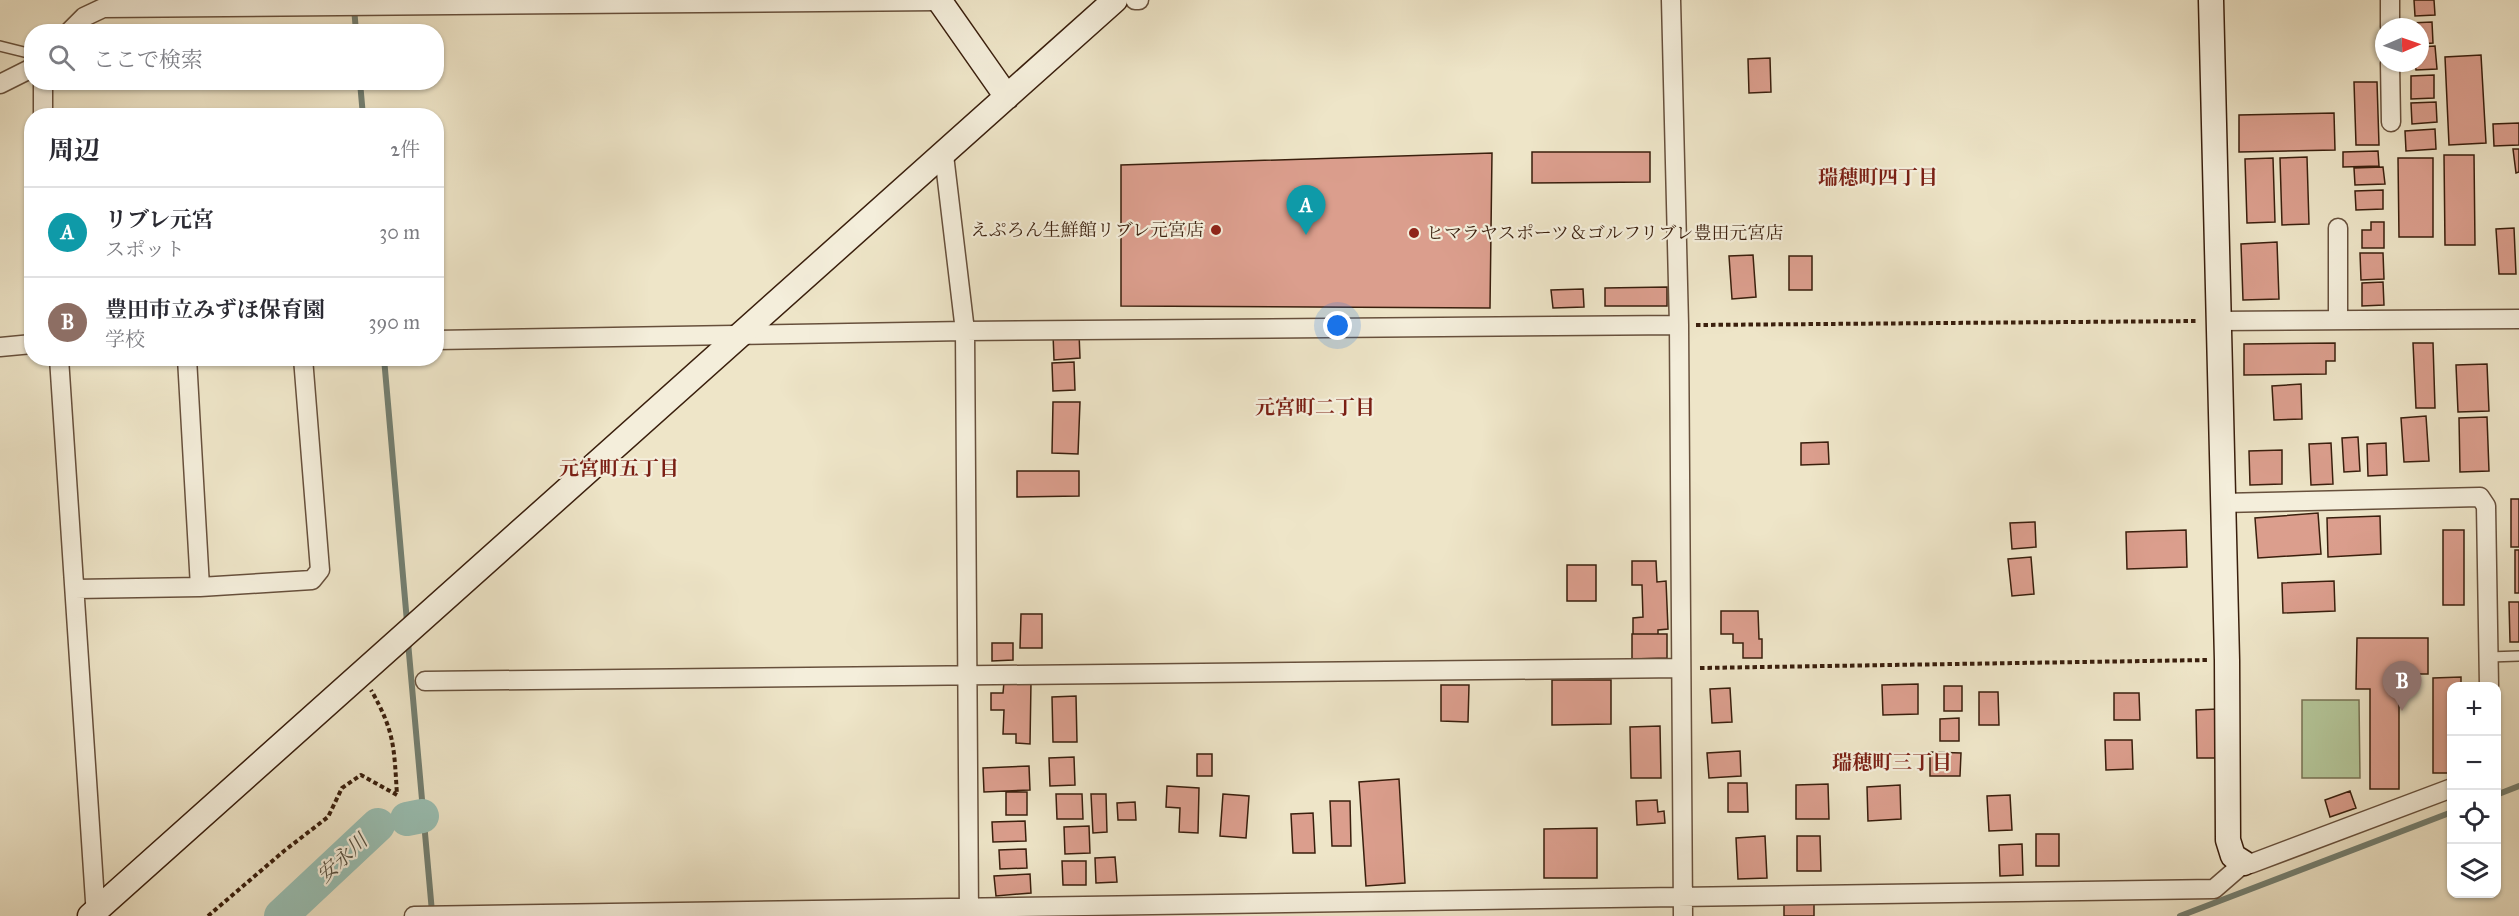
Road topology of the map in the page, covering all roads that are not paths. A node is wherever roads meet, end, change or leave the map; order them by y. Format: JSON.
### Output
{"nodes":[{"id":1,"x":939,"y":0,"type":"edge"},
{"id":2,"x":1115,"y":0,"type":"edge"},
{"id":3,"x":1671,"y":0,"type":"edge"},
{"id":4,"x":2211,"y":0,"type":"edge"},
{"id":5,"x":2390,"y":0,"type":"edge"},
{"id":6,"x":2390,"y":18,"type":"edge"},
{"id":7,"x":77,"y":24,"type":"edge"},
{"id":8,"x":0,"y":46,"type":"edge"},
{"id":9,"x":24,"y":52,"type":"edge"},
{"id":10,"x":24,"y":72,"type":"edge"},
{"id":11,"x":2391,"y":72,"type":"edge"},
{"id":12,"x":0,"y":84,"type":"edge"},
{"id":13,"x":43,"y":90,"type":"edge"},
{"id":14,"x":1007,"y":97,"type":"junction"},
{"id":15,"x":43,"y":108,"type":"edge"},
{"id":16,"x":2391,"y":122,"type":"dead end"},
{"id":17,"x":944,"y":155,"type":"junction"},
{"id":18,"x":2338,"y":228,"type":"dead end"},
{"id":19,"x":2519,"y":319,"type":"edge"},
{"id":20,"x":2338,"y":320,"type":"junction"},
{"id":21,"x":2217,"y":321,"type":"junction"},
{"id":22,"x":1679,"y":326,"type":"junction"},
{"id":23,"x":965,"y":332,"type":"junction"},
{"id":24,"x":738,"y":337,"type":"junction"},
{"id":25,"x":444,"y":340,"type":"edge"},
{"id":26,"x":24,"y":345,"type":"edge"},
{"id":27,"x":0,"y":347,"type":"edge"},
{"id":28,"x":60,"y":366,"type":"edge"},
{"id":29,"x":187,"y":366,"type":"edge"},
{"id":30,"x":304,"y":366,"type":"edge"},
{"id":31,"x":2222,"y":503,"type":"junction"},
{"id":32,"x":200,"y":587,"type":"junction"},
{"id":33,"x":75,"y":589,"type":"junction"},
{"id":34,"x":2519,"y":656,"type":"edge"},
{"id":35,"x":2489,"y":657,"type":"junction"},
{"id":36,"x":1681,"y":668,"type":"junction"},
{"id":37,"x":969,"y":676,"type":"junction"},
{"id":38,"x":425,"y":681,"type":"dead end"},
{"id":39,"x":2489,"y":682,"type":"edge"},
{"id":40,"x":2447,"y":790,"type":"edge"},
{"id":41,"x":2244,"y":863,"type":"junction"},
{"id":42,"x":1683,"y":896,"type":"junction"},
{"id":43,"x":969,"y":911,"type":"edge"},
{"id":44,"x":94,"y":914,"type":"edge"},
{"id":45,"x":414,"y":916,"type":"edge"},
{"id":46,"x":1683,"y":916,"type":"edge"}],
"edges":[{"from":1,"to":7,"type":"street"},
{"from":1,"to":14,"type":"street"},
{"from":2,"to":14,"type":"street"},
{"from":3,"to":22,"type":"street"},
{"from":4,"to":21,"type":"street"},
{"from":5,"to":6,"type":"street"},
{"from":8,"to":9,"type":"lane"},
{"from":10,"to":12,"type":"street"},
{"from":11,"to":16,"type":"street"},
{"from":13,"to":15,"type":"street"},
{"from":14,"to":17,"type":"street"},
{"from":17,"to":23,"type":"street"},
{"from":17,"to":24,"type":"street"},
{"from":18,"to":20,"type":"street"},
{"from":19,"to":20,"type":"street"},
{"from":20,"to":21,"type":"street"},
{"from":21,"to":31,"type":"street"},
{"from":22,"to":23,"type":"street"},
{"from":22,"to":36,"type":"street"},
{"from":23,"to":24,"type":"street"},
{"from":23,"to":37,"type":"street"},
{"from":24,"to":25,"type":"street"},
{"from":24,"to":44,"type":"street"},
{"from":26,"to":27,"type":"street"},
{"from":28,"to":33,"type":"street"},
{"from":29,"to":32,"type":"street"},
{"from":30,"to":32,"type":"street"},
{"from":31,"to":35,"type":"street"},
{"from":31,"to":41,"type":"street"},
{"from":32,"to":33,"type":"street"},
{"from":33,"to":44,"type":"street"},
{"from":34,"to":35,"type":"lane"},
{"from":35,"to":39,"type":"street"},
{"from":36,"to":37,"type":"street"},
{"from":36,"to":42,"type":"street"},
{"from":37,"to":38,"type":"street"},
{"from":37,"to":43,"type":"street"},
{"from":40,"to":41,"type":"street"},
{"from":41,"to":42,"type":"street"},
{"from":42,"to":43,"type":"street"},
{"from":42,"to":46,"type":"street"},
{"from":43,"to":45,"type":"street"}]}
